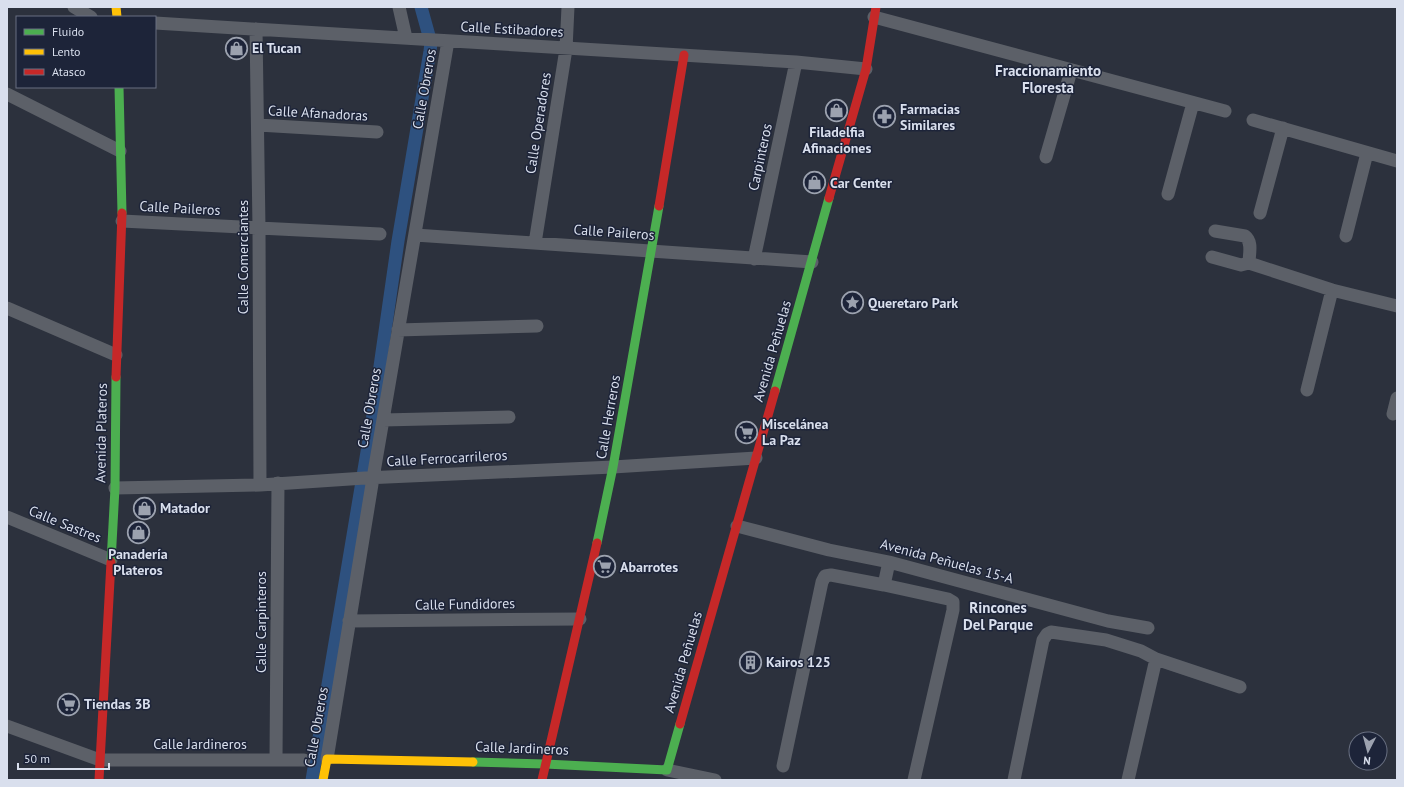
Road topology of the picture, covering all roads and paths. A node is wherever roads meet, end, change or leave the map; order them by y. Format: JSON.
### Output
{"nodes":[{"id":1,"x":74,"y":7,"type":"edge"},
{"id":2,"x":399,"y":7,"type":"edge"},
{"id":3,"x":568,"y":7,"type":"edge"},
{"id":4,"x":875,"y":12,"type":"edge"},
{"id":5,"x":89,"y":16,"type":"edge"},
{"id":6,"x":156,"y":23,"type":"edge"},
{"id":7,"x":256,"y":29,"type":"junction"},
{"id":8,"x":406,"y":38,"type":"junction"},
{"id":9,"x":445,"y":41,"type":"junction"},
{"id":10,"x":566,"y":49,"type":"junction"},
{"id":11,"x":684,"y":55,"type":"junction"},
{"id":12,"x":796,"y":62,"type":"junction"},
{"id":13,"x":866,"y":69,"type":"junction"},
{"id":14,"x":1071,"y":71,"type":"junction"},
{"id":15,"x":119,"y":88,"type":"edge"},
{"id":16,"x":7,"y":94,"type":"edge"},
{"id":17,"x":1193,"y":103,"type":"junction"},
{"id":18,"x":1225,"y":111,"type":"dead end"},
{"id":19,"x":1253,"y":120,"type":"dead end"},
{"id":20,"x":258,"y":126,"type":"junction"},
{"id":21,"x":1283,"y":128,"type":"junction"},
{"id":22,"x":377,"y":132,"type":"dead end"},
{"id":23,"x":120,"y":151,"type":"junction"},
{"id":24,"x":1367,"y":153,"type":"junction"},
{"id":25,"x":1046,"y":157,"type":"dead end"},
{"id":26,"x":1397,"y":161,"type":"edge"},
{"id":27,"x":1168,"y":194,"type":"dead end"},
{"id":28,"x":1260,"y":213,"type":"dead end"},
{"id":29,"x":122,"y":221,"type":"junction"},
{"id":30,"x":259,"y":228,"type":"junction"},
{"id":31,"x":1215,"y":231,"type":"dead end"},
{"id":32,"x":380,"y":234,"type":"dead end"},
{"id":33,"x":415,"y":235,"type":"junction"},
{"id":34,"x":1346,"y":236,"type":"dead end"},
{"id":35,"x":535,"y":243,"type":"junction"},
{"id":36,"x":652,"y":251,"type":"junction"},
{"id":37,"x":1212,"y":257,"type":"dead end"},
{"id":38,"x":754,"y":259,"type":"junction"},
{"id":39,"x":812,"y":262,"type":"junction"},
{"id":40,"x":1248,"y":263,"type":"junction"},
{"id":41,"x":1332,"y":290,"type":"junction"},
{"id":42,"x":1397,"y":306,"type":"edge"},
{"id":43,"x":7,"y":308,"type":"edge"},
{"id":44,"x":537,"y":326,"type":"dead end"},
{"id":45,"x":398,"y":330,"type":"junction"},
{"id":46,"x":116,"y":355,"type":"junction"},
{"id":47,"x":1307,"y":390,"type":"dead end"},
{"id":48,"x":1397,"y":398,"type":"edge"},
{"id":49,"x":1393,"y":414,"type":"dead end"},
{"id":50,"x":509,"y":417,"type":"dead end"},
{"id":51,"x":383,"y":420,"type":"junction"},
{"id":52,"x":756,"y":458,"type":"junction"},
{"id":53,"x":613,"y":467,"type":"junction"},
{"id":54,"x":369,"y":478,"type":"junction"},
{"id":55,"x":278,"y":483,"type":"junction"},
{"id":56,"x":260,"y":485,"type":"junction"},
{"id":57,"x":114,"y":488,"type":"junction"},
{"id":58,"x":7,"y":517,"type":"edge"},
{"id":59,"x":737,"y":526,"type":"junction"},
{"id":60,"x":111,"y":560,"type":"junction"},
{"id":61,"x":889,"y":562,"type":"junction"},
{"id":62,"x":904,"y":566,"type":"junction"},
{"id":63,"x":884,"y":585,"type":"junction"},
{"id":64,"x":899,"y":588,"type":"junction"},
{"id":65,"x":1095,"y":617,"type":"junction"},
{"id":66,"x":580,"y":619,"type":"junction"},
{"id":67,"x":349,"y":621,"type":"junction"},
{"id":68,"x":1108,"y":621,"type":"junction"},
{"id":69,"x":1148,"y":628,"type":"dead end"},
{"id":70,"x":1091,"y":637,"type":"junction"},
{"id":71,"x":1106,"y":640,"type":"junction"},
{"id":72,"x":1156,"y":659,"type":"junction"},
{"id":73,"x":1240,"y":688,"type":"dead end"},
{"id":74,"x":7,"y":726,"type":"edge"},
{"id":75,"x":327,"y":759,"type":"junction"},
{"id":76,"x":100,"y":760,"type":"junction"},
{"id":77,"x":276,"y":760,"type":"junction"},
{"id":78,"x":304,"y":760,"type":"dead end"},
{"id":79,"x":545,"y":764,"type":"junction"},
{"id":80,"x":783,"y":766,"type":"dead end"},
{"id":81,"x":667,"y":770,"type":"junction"},
{"id":82,"x":98,"y":780,"type":"edge"},
{"id":83,"x":323,"y":780,"type":"edge"},
{"id":84,"x":542,"y":780,"type":"edge"},
{"id":85,"x":715,"y":780,"type":"edge"},
{"id":86,"x":914,"y":780,"type":"edge"},
{"id":87,"x":1014,"y":780,"type":"edge"},
{"id":88,"x":1128,"y":780,"type":"edge"}],
"edges":[{"from":1,"to":5,"type":"street"},
{"from":2,"to":8,"type":"street"},
{"from":3,"to":10,"type":"street","name":"Calle Operadores"},
{"from":4,"to":13,"type":"street","name":"Avenida Peñuelas"},
{"from":4,"to":14,"type":"street"},
{"from":6,"to":7,"type":"street","name":"Calle Estibadores"},
{"from":7,"to":8,"type":"street","name":"Calle Estibadores"},
{"from":7,"to":20,"type":"street","name":"Calle Comerciantes"},
{"from":8,"to":9,"type":"street","name":"Calle Estibadores"},
{"from":9,"to":10,"type":"street","name":"Calle Estibadores"},
{"from":9,"to":33,"type":"street","name":"Calle Obreros"},
{"from":10,"to":11,"type":"street","name":"Calle Estibadores"},
{"from":10,"to":35,"type":"street","name":"Calle Operadores"},
{"from":11,"to":12,"type":"street","name":"Calle Estibadores"},
{"from":11,"to":36,"type":"street","name":"Calle Herreros"},
{"from":12,"to":13,"type":"street","name":"Calle Estibadores"},
{"from":12,"to":38,"type":"street","name":"Carpinteros"},
{"from":13,"to":39,"type":"street","name":"Avenida Peñuelas"},
{"from":14,"to":17,"type":"street"},
{"from":14,"to":25,"type":"street"},
{"from":15,"to":23,"type":"street","name":"Avenida Plateros"},
{"from":16,"to":23,"type":"street"},
{"from":17,"to":18,"type":"street"},
{"from":17,"to":27,"type":"street"},
{"from":19,"to":21,"type":"street"},
{"from":20,"to":22,"type":"street","name":"Calle Afanadoras"},
{"from":20,"to":30,"type":"street","name":"Calle Comerciantes"},
{"from":21,"to":24,"type":"street"},
{"from":21,"to":28,"type":"street"},
{"from":23,"to":29,"type":"street","name":"Avenida Plateros"},
{"from":24,"to":26,"type":"street"},
{"from":24,"to":34,"type":"street"},
{"from":29,"to":30,"type":"street","name":"Calle Paileros"},
{"from":29,"to":46,"type":"street","name":"Avenida Plateros"},
{"from":30,"to":32,"type":"street","name":"Calle Paileros"},
{"from":30,"to":56,"type":"street","name":"Calle Comerciantes"},
{"from":31,"to":40,"type":"street"},
{"from":33,"to":35,"type":"street","name":"Calle Paileros"},
{"from":33,"to":45,"type":"street","name":"Calle Obreros"},
{"from":35,"to":36,"type":"street","name":"Calle Paileros"},
{"from":36,"to":38,"type":"street","name":"Calle Paileros"},
{"from":36,"to":53,"type":"street","name":"Calle Herreros"},
{"from":37,"to":40,"type":"street"},
{"from":38,"to":39,"type":"street","name":"Calle Paileros"},
{"from":39,"to":52,"type":"street","name":"Avenida Peñuelas"},
{"from":40,"to":41,"type":"street"},
{"from":41,"to":42,"type":"street"},
{"from":41,"to":47,"type":"street"},
{"from":43,"to":46,"type":"street"},
{"from":44,"to":45,"type":"street"},
{"from":45,"to":51,"type":"street","name":"Calle Obreros"},
{"from":46,"to":57,"type":"street","name":"Avenida Plateros"},
{"from":48,"to":49,"type":"street"},
{"from":50,"to":51,"type":"street"},
{"from":51,"to":54,"type":"street","name":"Calle Obreros"},
{"from":52,"to":53,"type":"street","name":"Calle Ferrocarrileros"},
{"from":52,"to":59,"type":"street","name":"Avenida Peñuelas"},
{"from":53,"to":54,"type":"street","name":"Calle Ferrocarrileros"},
{"from":53,"to":66,"type":"street","name":"Calle Herreros"},
{"from":54,"to":55,"type":"street","name":"Calle Ferrocarrileros"},
{"from":54,"to":67,"type":"street","name":"Calle Obreros"},
{"from":55,"to":56,"type":"street","name":"Calle Ferrocarrileros"},
{"from":55,"to":77,"type":"street","name":"Calle Carpinteros"},
{"from":56,"to":57,"type":"street","name":"Calle Ferrocarrileros"},
{"from":57,"to":60,"type":"street","name":"Avenida Plateros"},
{"from":58,"to":60,"type":"street","name":"Calle Sastres"},
{"from":59,"to":61,"type":"street","name":"Avenida Peñuelas 15-A"},
{"from":59,"to":81,"type":"street","name":"Avenida Peñuelas"},
{"from":60,"to":76,"type":"street","name":"Avenida Plateros"},
{"from":61,"to":62,"type":"street","name":"Avenida Peñuelas 15-A"},
{"from":61,"to":63,"type":"street"},
{"from":62,"to":64,"type":"street"},
{"from":62,"to":65,"type":"street","name":"Avenida Peñuelas 15-A"},
{"from":63,"to":64,"type":"street"},
{"from":63,"to":80,"type":"street"},
{"from":64,"to":86,"type":"street"},
{"from":65,"to":68,"type":"street","name":"Avenida Peñuelas 15-A"},
{"from":65,"to":70,"type":"street"},
{"from":66,"to":67,"type":"street","name":"Calle Fundidores"},
{"from":66,"to":79,"type":"street","name":"Calle Herreros"},
{"from":67,"to":75,"type":"street","name":"Calle Obreros"},
{"from":68,"to":69,"type":"street","name":"Avenida Peñuelas 15-A"},
{"from":68,"to":71,"type":"street"},
{"from":70,"to":71,"type":"street"},
{"from":70,"to":87,"type":"street"},
{"from":71,"to":72,"type":"street"},
{"from":72,"to":73,"type":"street"},
{"from":72,"to":88,"type":"street"},
{"from":74,"to":76,"type":"street","name":"Calle Jardineros"},
{"from":75,"to":79,"type":"street","name":"Calle Jardineros"},
{"from":75,"to":83,"type":"street","name":"Calle Obreros"},
{"from":76,"to":77,"type":"street","name":"Calle Jardineros"},
{"from":76,"to":82,"type":"street","name":"Avenida Plateros"},
{"from":77,"to":78,"type":"street","name":"Calle Jardineros"},
{"from":79,"to":81,"type":"street","name":"Calle Jardineros"},
{"from":79,"to":84,"type":"street","name":"Calle Herreros"},
{"from":81,"to":85,"type":"street","name":"Calle Jardineros"}]}
